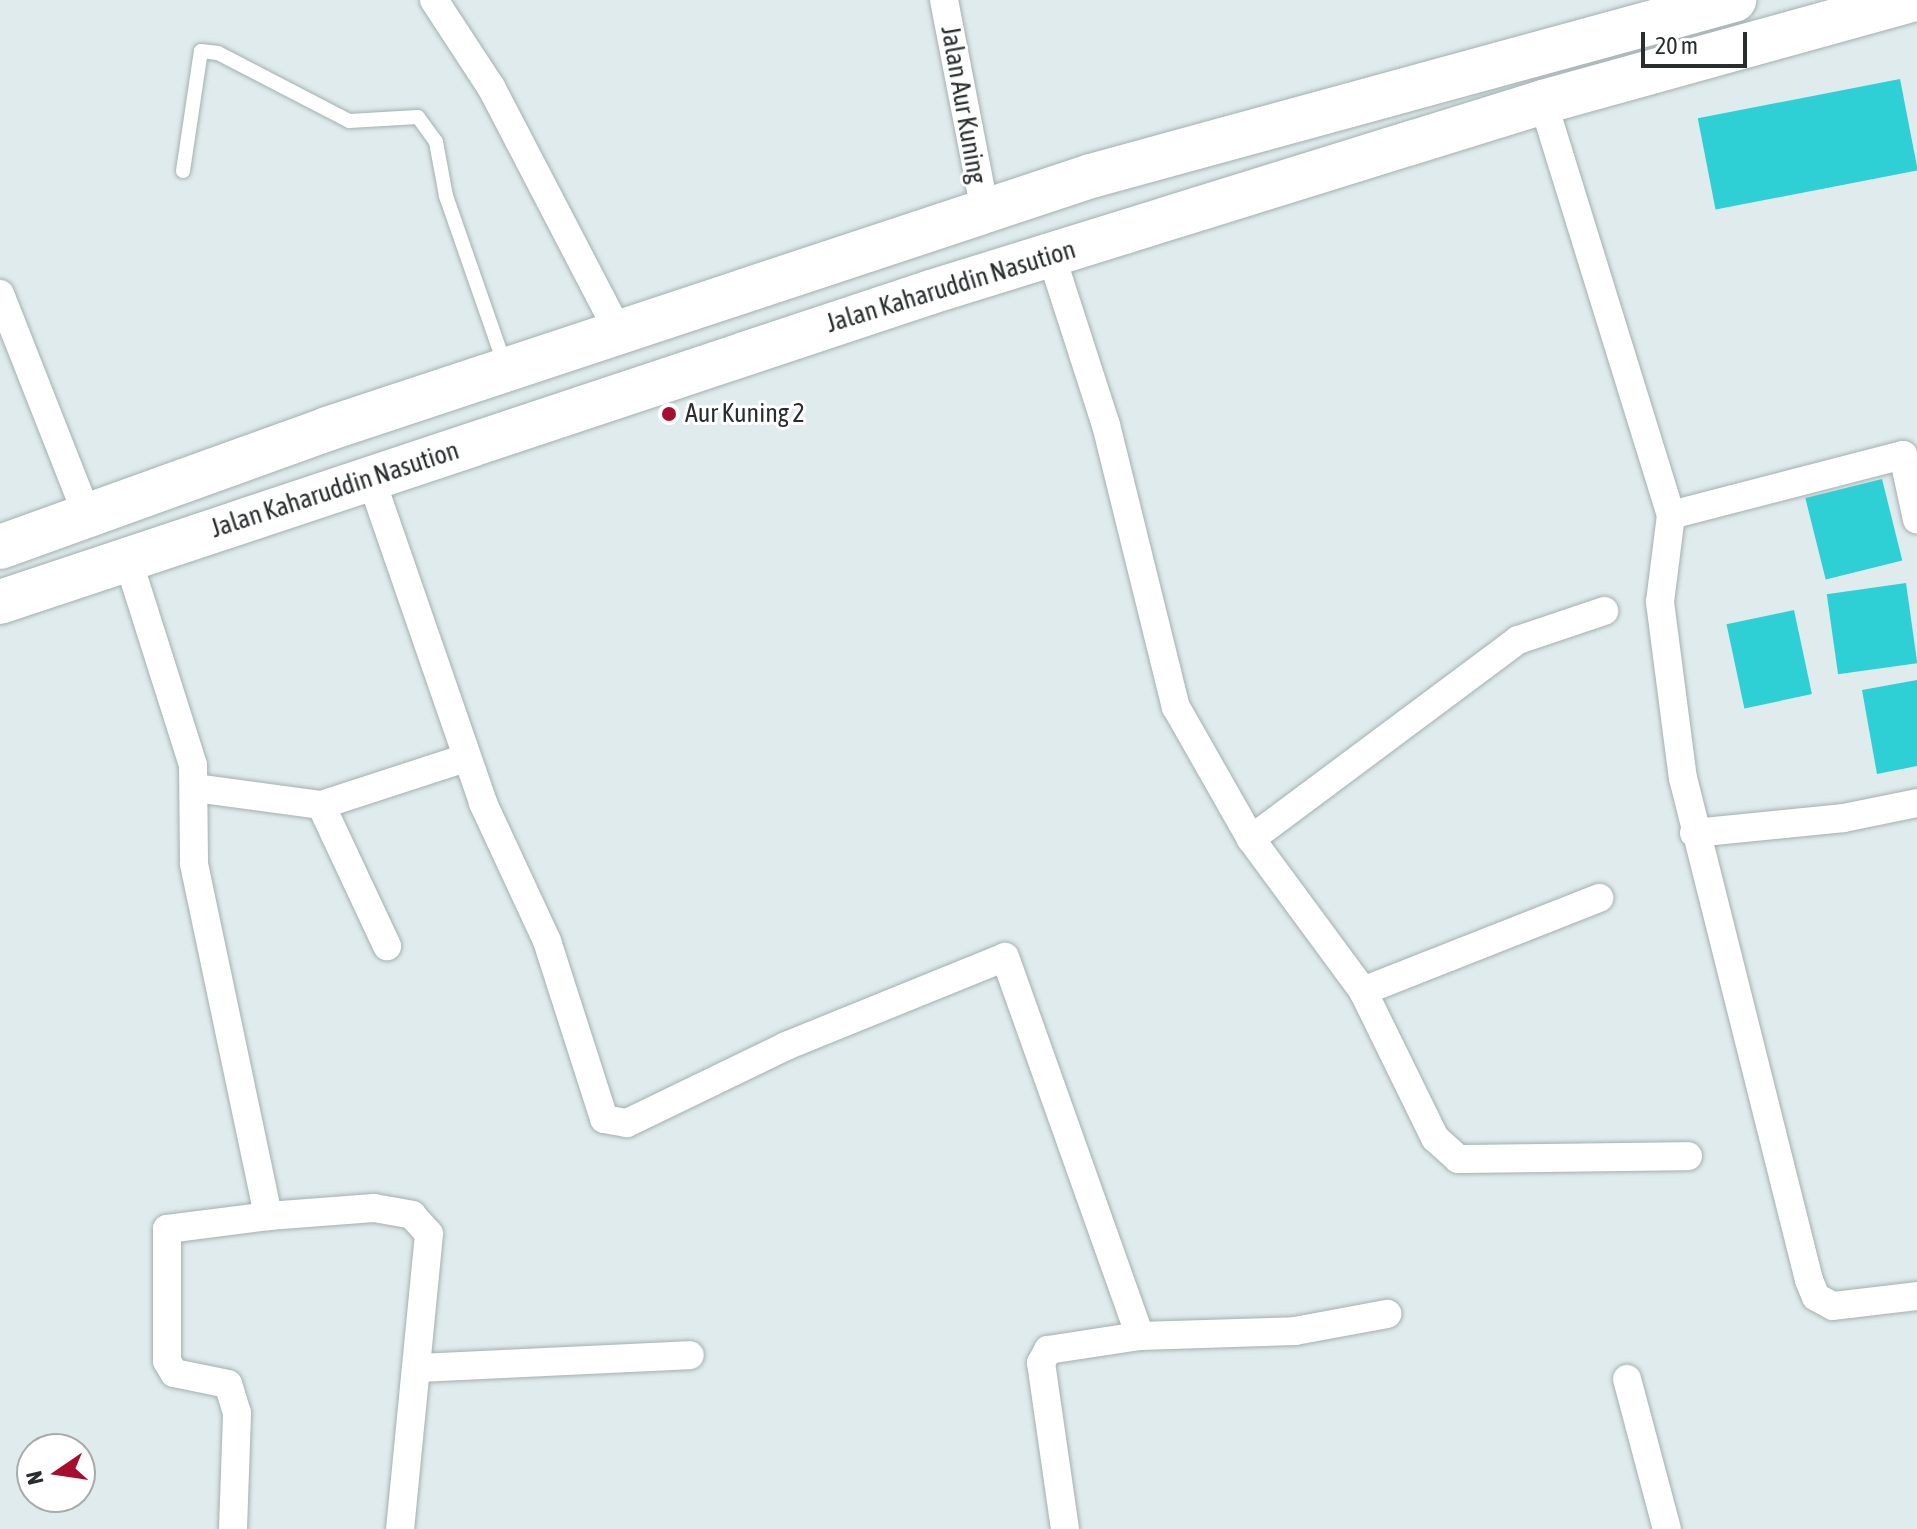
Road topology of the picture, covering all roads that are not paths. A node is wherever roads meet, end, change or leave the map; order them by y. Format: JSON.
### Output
{"nodes":[{"id":1,"x":434,"y":0,"type":"edge"},
{"id":2,"x":944,"y":0,"type":"edge"},
{"id":3,"x":1734,"y":0,"type":"edge"},
{"id":4,"x":1910,"y":0,"type":"edge"},
{"id":5,"x":1824,"y":11,"type":"edge"},
{"id":6,"x":1543,"y":102,"type":"junction"},
{"id":7,"x":183,"y":171,"type":"dead end"},
{"id":8,"x":985,"y":210,"type":"junction"},
{"id":9,"x":1051,"y":255,"type":"junction"},
{"id":10,"x":0,"y":294,"type":"edge"},
{"id":11,"x":619,"y":333,"type":"junction"},
{"id":12,"x":508,"y":373,"type":"junction"},
{"id":13,"x":370,"y":476,"type":"junction"},
{"id":14,"x":1671,"y":515,"type":"junction"},
{"id":15,"x":88,"y":517,"type":"junction"},
{"id":16,"x":1917,"y":520,"type":"edge"},
{"id":17,"x":0,"y":547,"type":"edge"},
{"id":18,"x":128,"y":560,"type":"junction"},
{"id":19,"x":0,"y":602,"type":"edge"},
{"id":20,"x":1604,"y":611,"type":"dead end"},
{"id":21,"x":466,"y":758,"type":"junction"},
{"id":22,"x":195,"y":788,"type":"junction"},
{"id":23,"x":1917,"y":803,"type":"edge"},
{"id":24,"x":321,"y":805,"type":"junction"},
{"id":25,"x":1694,"y":833,"type":"junction"},
{"id":26,"x":1251,"y":839,"type":"junction"},
{"id":27,"x":1599,"y":898,"type":"dead end"},
{"id":28,"x":387,"y":946,"type":"dead end"},
{"id":29,"x":1363,"y":991,"type":"junction"},
{"id":30,"x":1688,"y":1156,"type":"dead end"},
{"id":31,"x":268,"y":1216,"type":"junction"},
{"id":32,"x":1917,"y":1296,"type":"edge"},
{"id":33,"x":1387,"y":1314,"type":"dead end"},
{"id":34,"x":1140,"y":1336,"type":"junction"},
{"id":35,"x":690,"y":1355,"type":"dead end"},
{"id":36,"x":417,"y":1368,"type":"junction"},
{"id":37,"x":1627,"y":1379,"type":"dead end"},
{"id":38,"x":233,"y":1529,"type":"edge"},
{"id":39,"x":400,"y":1529,"type":"edge"},
{"id":40,"x":1065,"y":1529,"type":"edge"},
{"id":41,"x":1667,"y":1529,"type":"edge"}],
"edges":[{"from":1,"to":11,"type":"street"},
{"from":2,"to":8,"type":"street","name":"Jalan Aur Kuning"},
{"from":3,"to":8,"type":"highway"},
{"from":4,"to":5,"type":"highway","name":"Jalan Kaharuddin Nasution"},
{"from":5,"to":6,"type":"highway","name":"Jalan Kaharuddin Nasution"},
{"from":6,"to":9,"type":"highway","name":"Jalan Kaharuddin Nasution"},
{"from":6,"to":14,"type":"street"},
{"from":7,"to":12,"type":"lane"},
{"from":8,"to":11,"type":"highway"},
{"from":9,"to":13,"type":"highway","name":"Jalan Kaharuddin Nasution"},
{"from":9,"to":26,"type":"street"},
{"from":10,"to":15,"type":"street"},
{"from":11,"to":12,"type":"highway"},
{"from":12,"to":15,"type":"highway"},
{"from":13,"to":18,"type":"highway","name":"Jalan Kaharuddin Nasution"},
{"from":13,"to":21,"type":"street"},
{"from":14,"to":16,"type":"street"},
{"from":14,"to":25,"type":"street"},
{"from":15,"to":17,"type":"highway"},
{"from":18,"to":19,"type":"highway","name":"Jalan Kaharuddin Nasution"},
{"from":18,"to":22,"type":"street"},
{"from":20,"to":26,"type":"street"},
{"from":21,"to":24,"type":"street"},
{"from":21,"to":34,"type":"street"},
{"from":22,"to":24,"type":"street"},
{"from":22,"to":31,"type":"street"},
{"from":23,"to":25,"type":"street"},
{"from":24,"to":28,"type":"street"},
{"from":25,"to":32,"type":"street"},
{"from":26,"to":29,"type":"street"},
{"from":27,"to":29,"type":"street"},
{"from":29,"to":30,"type":"street"},
{"from":31,"to":36,"type":"street"},
{"from":31,"to":38,"type":"street"},
{"from":33,"to":34,"type":"street"},
{"from":34,"to":40,"type":"street"},
{"from":35,"to":36,"type":"street"},
{"from":36,"to":39,"type":"street"},
{"from":37,"to":41,"type":"street"}]}
